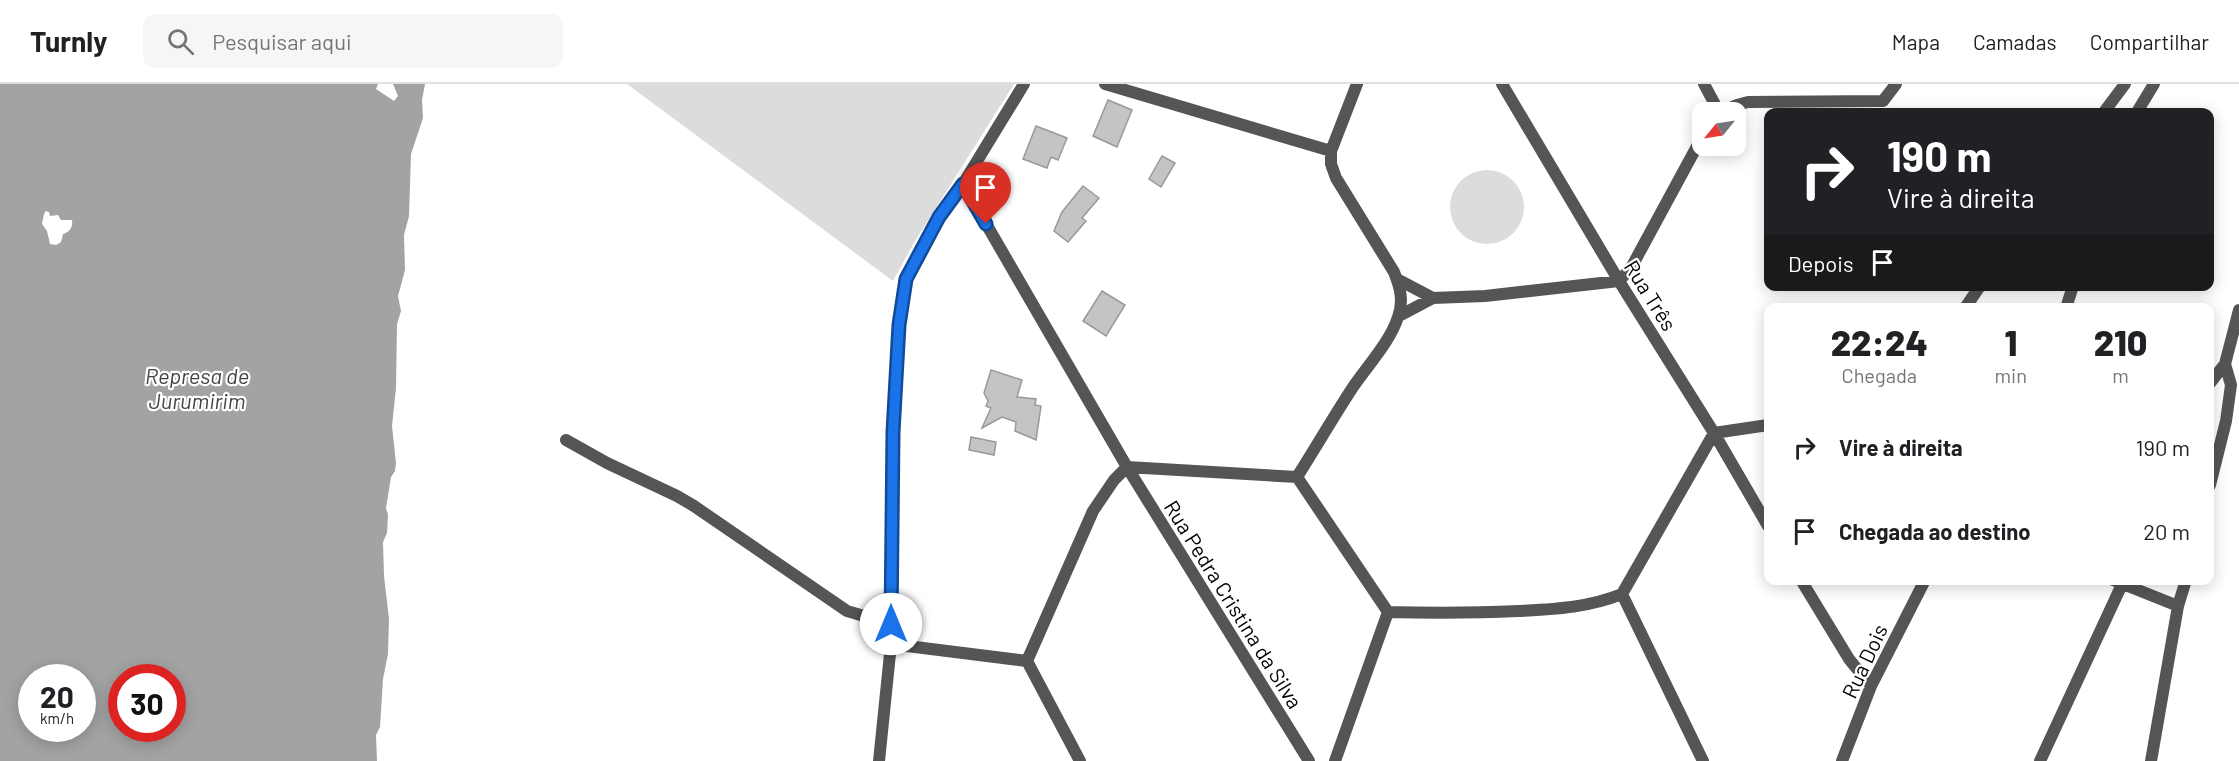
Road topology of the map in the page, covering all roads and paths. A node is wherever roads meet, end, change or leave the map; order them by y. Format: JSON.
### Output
{"nodes":[{"id":1,"x":1024,"y":84,"type":"edge"},
{"id":2,"x":1105,"y":84,"type":"edge"},
{"id":3,"x":1357,"y":84,"type":"edge"},
{"id":4,"x":1502,"y":84,"type":"edge"},
{"id":5,"x":1704,"y":84,"type":"edge"},
{"id":6,"x":1896,"y":84,"type":"edge"},
{"id":7,"x":2125,"y":84,"type":"edge"},
{"id":8,"x":2154,"y":84,"type":"edge"},
{"id":9,"x":1883,"y":101,"type":"junction"},
{"id":10,"x":1714,"y":102,"type":"edge"},
{"id":11,"x":1746,"y":103,"type":"edge"},
{"id":12,"x":1888,"y":108,"type":"edge"},
{"id":13,"x":2107,"y":108,"type":"edge"},
{"id":14,"x":2139,"y":108,"type":"edge"},
{"id":15,"x":1331,"y":151,"type":"junction"},
{"id":16,"x":1692,"y":155,"type":"edge"},
{"id":17,"x":963,"y":184,"type":"junction"},
{"id":18,"x":1397,"y":279,"type":"junction"},
{"id":19,"x":1619,"y":281,"type":"junction"},
{"id":20,"x":1433,"y":298,"type":"junction"},
{"id":21,"x":2239,"y":310,"type":"edge"},
{"id":22,"x":1399,"y":316,"type":"junction"},
{"id":23,"x":2235,"y":339,"type":"edge"},
{"id":24,"x":2225,"y":364,"type":"junction"},
{"id":25,"x":2214,"y":378,"type":"edge"},
{"id":26,"x":1764,"y":426,"type":"edge"},
{"id":27,"x":1714,"y":433,"type":"junction"},
{"id":28,"x":566,"y":440,"type":"dead end"},
{"id":29,"x":1127,"y":466,"type":"junction"},
{"id":30,"x":2214,"y":469,"type":"edge"},
{"id":31,"x":1297,"y":477,"type":"junction"},
{"id":32,"x":1764,"y":519,"type":"edge"},
{"id":33,"x":1804,"y":585,"type":"edge"},
{"id":34,"x":1922,"y":585,"type":"edge"},
{"id":35,"x":2119,"y":585,"type":"edge"},
{"id":36,"x":2127,"y":585,"type":"edge"},
{"id":37,"x":2184,"y":585,"type":"edge"},
{"id":38,"x":1622,"y":594,"type":"junction"},
{"id":39,"x":2178,"y":606,"type":"junction"},
{"id":40,"x":1388,"y":612,"type":"junction"},
{"id":41,"x":891,"y":624,"type":"junction"},
{"id":42,"x":891,"y":644,"type":"junction"},
{"id":43,"x":1027,"y":661,"type":"junction"},
{"id":44,"x":1871,"y":686,"type":"junction"},
{"id":45,"x":879,"y":761,"type":"edge"},
{"id":46,"x":1080,"y":761,"type":"edge"},
{"id":47,"x":1309,"y":761,"type":"edge"},
{"id":48,"x":1335,"y":761,"type":"edge"},
{"id":49,"x":1702,"y":761,"type":"edge"},
{"id":50,"x":1842,"y":761,"type":"edge"},
{"id":51,"x":2040,"y":761,"type":"edge"},
{"id":52,"x":2151,"y":761,"type":"edge"}],
"edges":[{"from":1,"to":17,"type":"street"},
{"from":2,"to":15,"type":"street"},
{"from":3,"to":15,"type":"street"},
{"from":4,"to":19,"type":"street","name":"Rua Três"},
{"from":5,"to":10,"type":"street"},
{"from":6,"to":9,"type":"street"},
{"from":7,"to":13,"type":"street"},
{"from":8,"to":14,"type":"street"},
{"from":9,"to":11,"type":"street"},
{"from":9,"to":12,"type":"street"},
{"from":15,"to":18,"type":"street"},
{"from":16,"to":19,"type":"street"},
{"from":17,"to":29,"type":"street","name":"Rua Pedra Cristina da Silva"},
{"from":17,"to":41,"type":"street"},
{"from":18,"to":20,"type":"street"},
{"from":18,"to":22,"type":"street"},
{"from":19,"to":20,"type":"street"},
{"from":19,"to":27,"type":"street","name":"Rua Três"},
{"from":20,"to":22,"type":"street"},
{"from":21,"to":23,"type":"street"},
{"from":22,"to":31,"type":"street"},
{"from":23,"to":24,"type":"street"},
{"from":24,"to":25,"type":"street"},
{"from":24,"to":30,"type":"street"},
{"from":26,"to":27,"type":"street"},
{"from":27,"to":32,"type":"street","name":"Rua Três"},
{"from":27,"to":38,"type":"street"},
{"from":28,"to":41,"type":"street"},
{"from":29,"to":31,"type":"street"},
{"from":29,"to":43,"type":"street"},
{"from":29,"to":47,"type":"street","name":"Rua Pedra Cristina da Silva"},
{"from":31,"to":40,"type":"street"},
{"from":33,"to":44,"type":"street"},
{"from":34,"to":44,"type":"street","name":"Rua Dois"},
{"from":35,"to":51,"type":"street"},
{"from":36,"to":39,"type":"street"},
{"from":37,"to":39,"type":"street"},
{"from":38,"to":40,"type":"street"},
{"from":38,"to":49,"type":"street"},
{"from":39,"to":52,"type":"street"},
{"from":40,"to":48,"type":"street"},
{"from":41,"to":42,"type":"street"},
{"from":42,"to":43,"type":"street"},
{"from":42,"to":45,"type":"street"},
{"from":43,"to":46,"type":"street"},
{"from":44,"to":50,"type":"street","name":"Rua Dois"}]}
